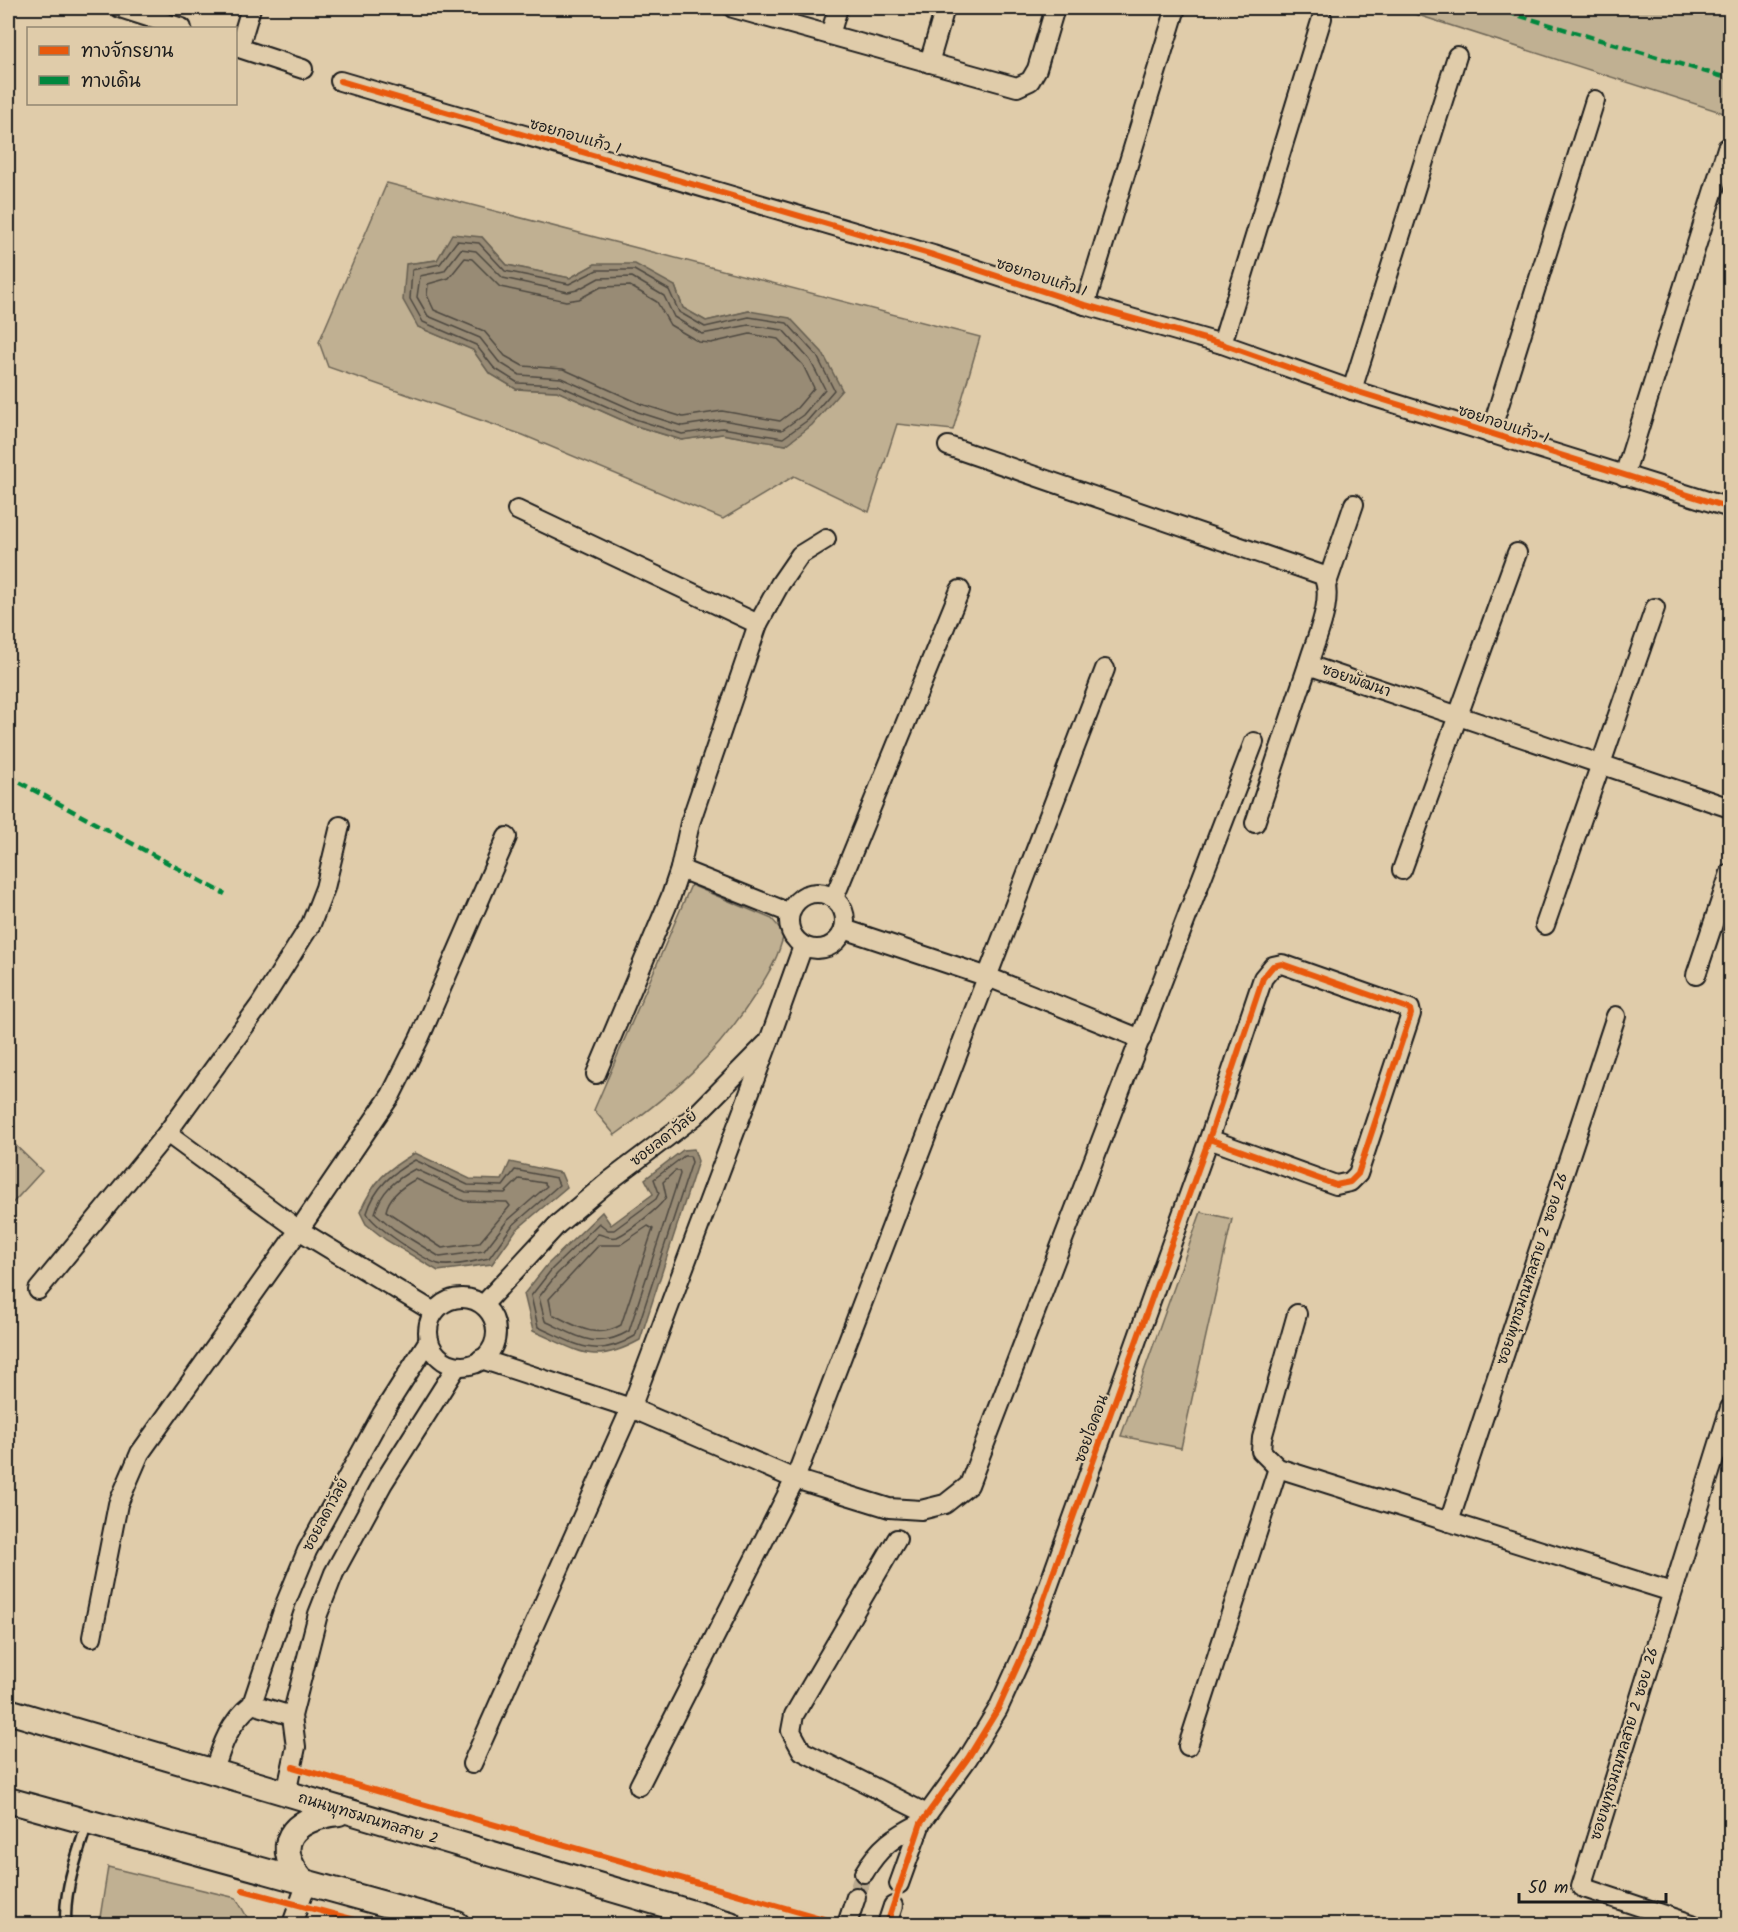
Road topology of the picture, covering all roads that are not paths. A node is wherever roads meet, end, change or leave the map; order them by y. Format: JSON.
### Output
{"nodes":[{"id":1,"x":120,"y":8,"type":"edge"},
{"id":2,"x":251,"y":8,"type":"edge"},
{"id":3,"x":733,"y":8,"type":"edge"},
{"id":4,"x":838,"y":8,"type":"edge"},
{"id":5,"x":945,"y":8,"type":"edge"},
{"id":6,"x":1055,"y":8,"type":"edge"},
{"id":7,"x":1176,"y":8,"type":"edge"},
{"id":8,"x":1322,"y":18,"type":"dead end"},
{"id":9,"x":179,"y":27,"type":"edge"},
{"id":10,"x":830,"y":35,"type":"junction"},
{"id":11,"x":237,"y":47,"type":"edge"},
{"id":12,"x":1457,"y":56,"type":"dead end"},
{"id":13,"x":929,"y":63,"type":"junction"},
{"id":14,"x":303,"y":69,"type":"dead end"},
{"id":15,"x":340,"y":81,"type":"dead end"},
{"id":16,"x":1595,"y":99,"type":"dead end"},
{"id":17,"x":1727,"y":148,"type":"dead end"},
{"id":18,"x":1085,"y":305,"type":"junction"},
{"id":19,"x":1222,"y":344,"type":"junction"},
{"id":20,"x":1352,"y":390,"type":"junction"},
{"id":21,"x":1490,"y":434,"type":"junction"},
{"id":22,"x":948,"y":446,"type":"dead end"},
{"id":23,"x":1624,"y":476,"type":"junction"},
{"id":24,"x":1354,"y":504,"type":"dead end"},
{"id":25,"x":1731,"y":508,"type":"edge"},
{"id":26,"x":517,"y":510,"type":"dead end"},
{"id":27,"x":825,"y":539,"type":"dead end"},
{"id":28,"x":1517,"y":553,"type":"dead end"},
{"id":29,"x":1327,"y":583,"type":"junction"},
{"id":30,"x":960,"y":590,"type":"dead end"},
{"id":31,"x":1655,"y":608,"type":"dead end"},
{"id":32,"x":758,"y":624,"type":"junction"},
{"id":33,"x":1308,"y":665,"type":"junction"},
{"id":34,"x":1106,"y":669,"type":"dead end"},
{"id":35,"x":1456,"y":715,"type":"junction"},
{"id":36,"x":1254,"y":742,"type":"dead end"},
{"id":37,"x":1599,"y":764,"type":"junction"},
{"id":38,"x":1731,"y":808,"type":"edge"},
{"id":39,"x":1255,"y":823,"type":"dead end"},
{"id":40,"x":340,"y":826,"type":"dead end"},
{"id":41,"x":507,"y":837,"type":"dead end"},
{"id":42,"x":680,"y":869,"type":"junction"},
{"id":43,"x":1402,"y":870,"type":"dead end"},
{"id":44,"x":1731,"y":873,"type":"edge"},
{"id":45,"x":834,"y":898,"type":"junction"},
{"id":46,"x":790,"y":913,"type":"junction"},
{"id":47,"x":1545,"y":925,"type":"dead end"},
{"id":48,"x":844,"y":929,"type":"junction"},
{"id":49,"x":804,"y":945,"type":"junction"},
{"id":50,"x":1696,"y":975,"type":"dead end"},
{"id":51,"x":988,"y":977,"type":"junction"},
{"id":52,"x":1616,"y":1016,"type":"dead end"},
{"id":53,"x":1141,"y":1039,"type":"junction"},
{"id":54,"x":768,"y":1041,"type":"junction"},
{"id":55,"x":596,"y":1074,"type":"dead end"},
{"id":56,"x":167,"y":1133,"type":"junction"},
{"id":57,"x":1209,"y":1139,"type":"junction"},
{"id":58,"x":299,"y":1230,"type":"junction"},
{"id":59,"x":38,"y":1290,"type":"dead end"},
{"id":60,"x":483,"y":1304,"type":"junction"},
{"id":61,"x":434,"y":1312,"type":"junction"},
{"id":62,"x":1298,"y":1314,"type":"dead end"},
{"id":63,"x":429,"y":1340,"type":"junction"},
{"id":64,"x":481,"y":1359,"type":"junction"},
{"id":65,"x":457,"y":1366,"type":"junction"},
{"id":66,"x":631,"y":1408,"type":"junction"},
{"id":67,"x":1731,"y":1408,"type":"edge"},
{"id":68,"x":1278,"y":1468,"type":"junction"},
{"id":69,"x":795,"y":1479,"type":"junction"},
{"id":70,"x":1449,"y":1522,"type":"junction"},
{"id":71,"x":897,"y":1539,"type":"dead end"},
{"id":72,"x":1672,"y":1592,"type":"junction"},
{"id":73,"x":92,"y":1637,"type":"dead end"},
{"id":74,"x":252,"y":1704,"type":"junction"},
{"id":75,"x":8,"y":1711,"type":"edge"},
{"id":76,"x":292,"y":1716,"type":"junction"},
{"id":77,"x":1188,"y":1746,"type":"dead end"},
{"id":78,"x":472,"y":1764,"type":"dead end"},
{"id":79,"x":214,"y":1772,"type":"junction"},
{"id":80,"x":639,"y":1786,"type":"dead end"},
{"id":81,"x":286,"y":1794,"type":"junction"},
{"id":82,"x":8,"y":1800,"type":"edge"},
{"id":83,"x":343,"y":1812,"type":"junction"},
{"id":84,"x":924,"y":1819,"type":"junction"},
{"id":85,"x":87,"y":1823,"type":"junction"},
{"id":86,"x":864,"y":1873,"type":"tunnel mouth"},
{"id":87,"x":899,"y":1884,"type":"dead end"},
{"id":88,"x":306,"y":1885,"type":"junction"},
{"id":89,"x":856,"y":1897,"type":"tunnel mouth"},
{"id":90,"x":893,"y":1906,"type":"dead end"},
{"id":91,"x":66,"y":1924,"type":"edge"},
{"id":92,"x":292,"y":1924,"type":"edge"},
{"id":93,"x":457,"y":1924,"type":"edge"},
{"id":94,"x":730,"y":1924,"type":"edge"},
{"id":95,"x":847,"y":1924,"type":"edge"},
{"id":96,"x":887,"y":1924,"type":"edge"},
{"id":97,"x":1692,"y":1924,"type":"edge"}],
"edges":[{"from":1,"to":9,"type":"street"},
{"from":2,"to":11,"type":"street"},
{"from":3,"to":10,"type":"street"},
{"from":4,"to":10,"type":"street"},
{"from":5,"to":13,"type":"street"},
{"from":6,"to":13,"type":"street"},
{"from":7,"to":18,"type":"street"},
{"from":8,"to":19,"type":"street"},
{"from":10,"to":13,"type":"street"},
{"from":11,"to":14,"type":"street"},
{"from":12,"to":20,"type":"street"},
{"from":15,"to":18,"type":"street","name":"ซอยกอบแก้ว 1"},
{"from":16,"to":21,"type":"street"},
{"from":17,"to":23,"type":"street"},
{"from":18,"to":19,"type":"street","name":"ซอยกอบแก้ว 1"},
{"from":19,"to":20,"type":"street","name":"ซอยกอบแก้ว 1"},
{"from":20,"to":21,"type":"street","name":"ซอยกอบแก้ว 1"},
{"from":21,"to":23,"type":"street","name":"ซอยกอบแก้ว 1"},
{"from":22,"to":29,"type":"street"},
{"from":23,"to":25,"type":"street","name":"ซอยกอบแก้ว 1"},
{"from":24,"to":29,"type":"street","name":"ซอยพัฒนา"},
{"from":26,"to":32,"type":"street"},
{"from":27,"to":32,"type":"street"},
{"from":28,"to":35,"type":"street"},
{"from":29,"to":33,"type":"street","name":"ซอยพัฒนา"},
{"from":30,"to":45,"type":"street"},
{"from":31,"to":37,"type":"street"},
{"from":32,"to":42,"type":"street"},
{"from":33,"to":35,"type":"street","name":"ซอยพัฒนา"},
{"from":33,"to":39,"type":"street"},
{"from":34,"to":51,"type":"street"},
{"from":35,"to":37,"type":"street","name":"ซอยพัฒนา"},
{"from":35,"to":43,"type":"street"},
{"from":36,"to":53,"type":"street"},
{"from":37,"to":38,"type":"street","name":"ซอยพัฒนา"},
{"from":37,"to":47,"type":"street"},
{"from":40,"to":56,"type":"street"},
{"from":41,"to":58,"type":"street"},
{"from":42,"to":46,"type":"street"},
{"from":42,"to":55,"type":"street"},
{"from":44,"to":50,"type":"street"},
{"from":45,"to":46,"type":"street"},
{"from":45,"to":48,"type":"street"},
{"from":46,"to":49,"type":"street"},
{"from":48,"to":49,"type":"street"},
{"from":48,"to":51,"type":"street"},
{"from":49,"to":54,"type":"street","name":"ซอยลดาวัลย์"},
{"from":51,"to":53,"type":"street"},
{"from":51,"to":69,"type":"street"},
{"from":52,"to":70,"type":"street","name":"ซอยพุทธมณฑลสาย 2 ซอย 26"},
{"from":53,"to":69,"type":"street"},
{"from":54,"to":60,"type":"street","name":"ซอยลดาวัลย์"},
{"from":54,"to":66,"type":"street"},
{"from":56,"to":58,"type":"street"},
{"from":56,"to":59,"type":"street"},
{"from":57,"to":57,"type":"street","name":"ซอยไอคอน"},
{"from":57,"to":84,"type":"street","name":"ซอยไอคอน"},
{"from":58,"to":61,"type":"street"},
{"from":58,"to":73,"type":"street"},
{"from":60,"to":61,"type":"street"},
{"from":60,"to":64,"type":"street"},
{"from":61,"to":63,"type":"street","name":"ซอยลดาวัลย์"},
{"from":62,"to":68,"type":"street"},
{"from":63,"to":65,"type":"street"},
{"from":63,"to":74,"type":"street","name":"ซอยลดาวัลย์"},
{"from":64,"to":65,"type":"street"},
{"from":64,"to":66,"type":"street"},
{"from":65,"to":76,"type":"street"},
{"from":66,"to":69,"type":"street"},
{"from":66,"to":78,"type":"street"},
{"from":67,"to":72,"type":"street","name":"ซอยพุทธมณฑลสาย 2 ซอย 26"},
{"from":68,"to":70,"type":"street"},
{"from":68,"to":77,"type":"street"},
{"from":69,"to":80,"type":"street"},
{"from":70,"to":72,"type":"street"},
{"from":71,"to":84,"type":"street"},
{"from":72,"to":97,"type":"street","name":"ซอยพุทธมณฑลสาย 2 ซอย 26"},
{"from":74,"to":76,"type":"street"},
{"from":74,"to":79,"type":"street","name":"ซอยลดาวัลย์"},
{"from":75,"to":79,"type":"main road","name":"ถนนพุทธมณฑลสาย 2"},
{"from":76,"to":81,"type":"street"},
{"from":79,"to":81,"type":"main road","name":"ถนนพุทธมณฑลสาย 2"},
{"from":81,"to":83,"type":"main road","name":"ถนนพุทธมณฑลสาย 2"},
{"from":82,"to":85,"type":"main road"},
{"from":83,"to":88,"type":"main road"},
{"from":83,"to":94,"type":"main road","name":"ถนนพุทธมณฑลสาย 2"},
{"from":84,"to":86,"type":"street","name":"ซอยไอคอน"},
{"from":84,"to":87,"type":"street","name":"ซอยไอคอน"},
{"from":85,"to":88,"type":"main road"},
{"from":85,"to":91,"type":"lane"},
{"from":88,"to":92,"type":"street"},
{"from":88,"to":93,"type":"main road"},
{"from":89,"to":95,"type":"street"},
{"from":90,"to":96,"type":"street"}]}
